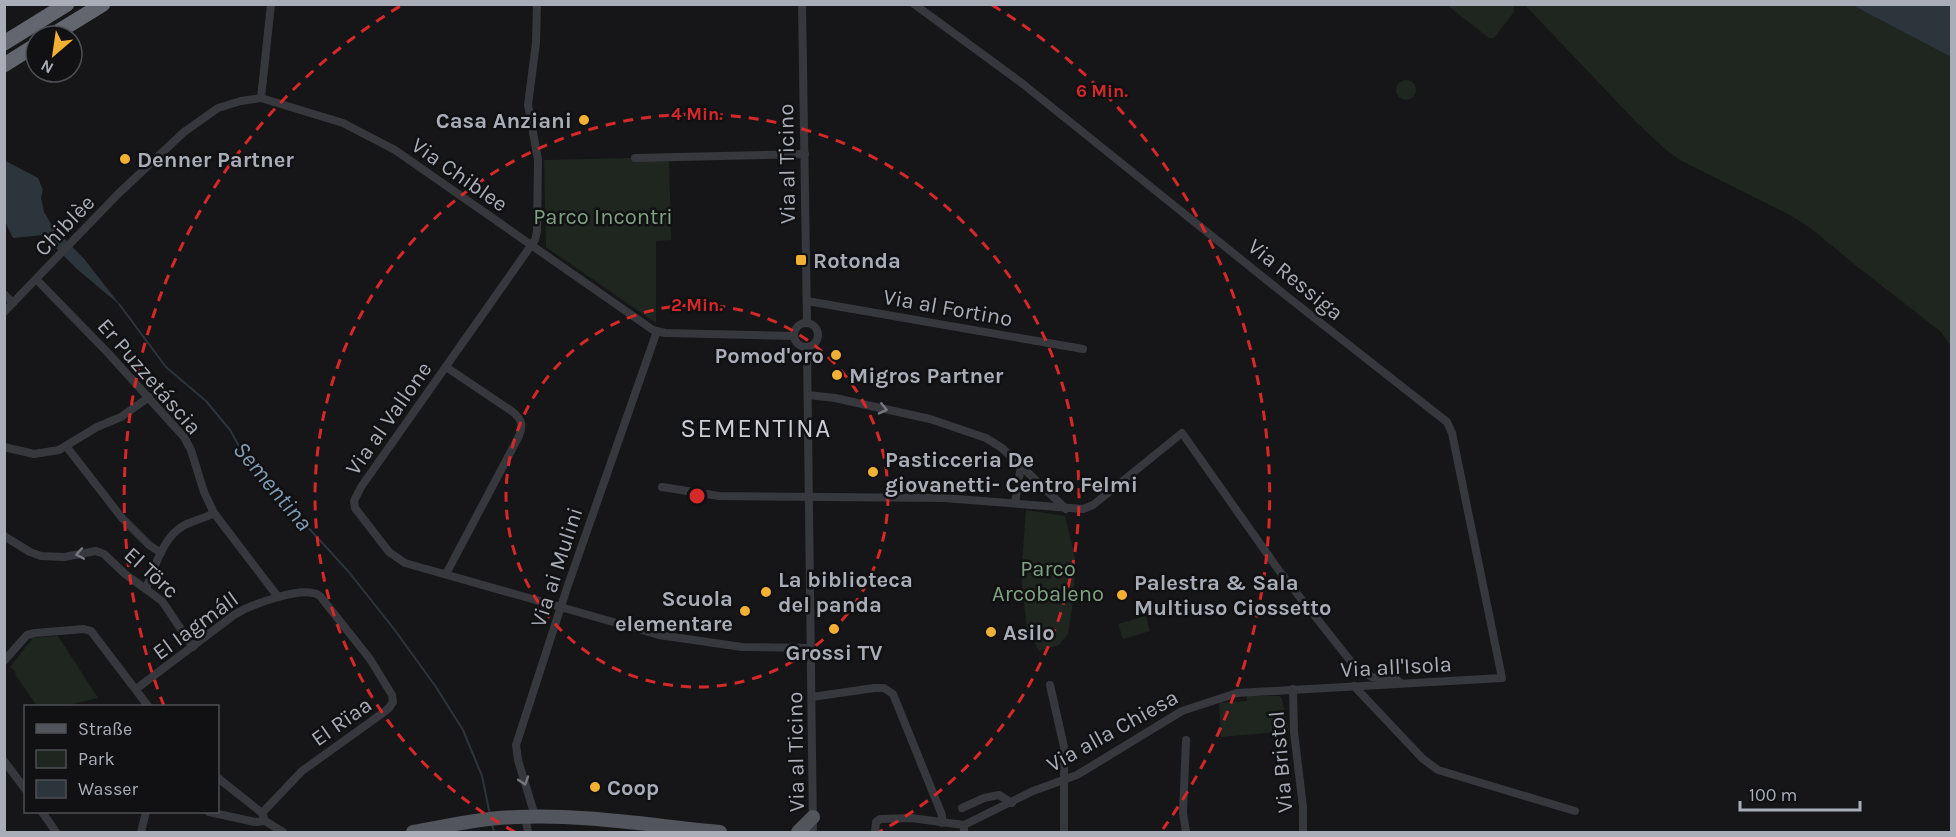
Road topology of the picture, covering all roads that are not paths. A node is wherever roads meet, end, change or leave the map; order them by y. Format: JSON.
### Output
{"nodes":[{"id":1,"x":67,"y":4,"type":"edge"},
{"id":2,"x":103,"y":4,"type":"edge"},
{"id":3,"x":271,"y":4,"type":"edge"},
{"id":4,"x":537,"y":4,"type":"edge"},
{"id":5,"x":802,"y":4,"type":"edge"},
{"id":6,"x":914,"y":4,"type":"edge"},
{"id":7,"x":70,"y":24,"type":"edge"},
{"id":8,"x":4,"y":43,"type":"edge"},
{"id":9,"x":24,"y":52,"type":"edge"},
{"id":10,"x":4,"y":65,"type":"edge"},
{"id":11,"x":261,"y":98,"type":"junction"},
{"id":12,"x":805,"y":154,"type":"junction"},
{"id":13,"x":635,"y":158,"type":"dead end"},
{"id":14,"x":118,"y":194,"type":"joint"},
{"id":15,"x":531,"y":245,"type":"junction"},
{"id":16,"x":37,"y":280,"type":"junction"},
{"id":17,"x":4,"y":294,"type":"edge"},
{"id":18,"x":807,"y":301,"type":"junction"},
{"id":19,"x":14,"y":303,"type":"junction"},
{"id":20,"x":4,"y":312,"type":"edge"},
{"id":21,"x":807,"y":323,"type":"junction"},
{"id":22,"x":657,"y":332,"type":"junction"},
{"id":23,"x":794,"y":336,"type":"junction"},
{"id":24,"x":807,"y":348,"type":"junction"},
{"id":25,"x":1083,"y":349,"type":"dead end"},
{"id":26,"x":446,"y":367,"type":"junction"},
{"id":27,"x":808,"y":395,"type":"junction"},
{"id":28,"x":148,"y":397,"type":"junction"},
{"id":29,"x":66,"y":446,"type":"junction"},
{"id":30,"x":4,"y":447,"type":"edge"},
{"id":31,"x":1022,"y":466,"type":"junction"},
{"id":32,"x":662,"y":487,"type":"dead end"},
{"id":33,"x":809,"y":498,"type":"junction"},
{"id":34,"x":1015,"y":503,"type":"junction"},
{"id":35,"x":1066,"y":509,"type":"junction"},
{"id":36,"x":214,"y":513,"type":"junction"},
{"id":37,"x":4,"y":536,"type":"edge"},
{"id":38,"x":161,"y":553,"type":"junction"},
{"id":39,"x":446,"y":574,"type":"junction"},
{"id":40,"x":146,"y":588,"type":"junction"},
{"id":41,"x":278,"y":597,"type":"junction"},
{"id":42,"x":561,"y":607,"type":"junction"},
{"id":43,"x":193,"y":646,"type":"junction"},
{"id":44,"x":811,"y":648,"type":"junction"},
{"id":45,"x":4,"y":661,"type":"edge"},
{"id":46,"x":1502,"y":678,"type":"joint"},
{"id":47,"x":1401,"y":684,"type":"junction"},
{"id":48,"x":1050,"y":685,"type":"dead end"},
{"id":49,"x":1354,"y":686,"type":"junction"},
{"id":50,"x":136,"y":689,"type":"junction"},
{"id":51,"x":1293,"y":689,"type":"junction"},
{"id":52,"x":812,"y":697,"type":"junction"},
{"id":53,"x":147,"y":705,"type":"edge"},
{"id":54,"x":1186,"y":740,"type":"dead end"},
{"id":55,"x":4,"y":761,"type":"edge"},
{"id":56,"x":219,"y":779,"type":"edge"},
{"id":57,"x":1065,"y":779,"type":"junction"},
{"id":58,"x":24,"y":786,"type":"edge"},
{"id":59,"x":1012,"y":803,"type":"junction"},
{"id":60,"x":962,"y":808,"type":"dead end"},
{"id":61,"x":1575,"y":811,"type":"dead end"},
{"id":62,"x":43,"y":813,"type":"edge"},
{"id":63,"x":146,"y":813,"type":"edge"},
{"id":64,"x":214,"y":813,"type":"edge"},
{"id":65,"x":263,"y":817,"type":"junction"},
{"id":66,"x":525,"y":817,"type":"junction"},
{"id":67,"x":813,"y":817,"type":"junction"},
{"id":68,"x":942,"y":823,"type":"junction"},
{"id":69,"x":644,"y":829,"type":"edge"},
{"id":70,"x":964,"y":829,"type":"edge"},
{"id":71,"x":56,"y":832,"type":"edge"},
{"id":72,"x":141,"y":832,"type":"edge"},
{"id":73,"x":284,"y":832,"type":"edge"},
{"id":74,"x":413,"y":832,"type":"edge"},
{"id":75,"x":528,"y":832,"type":"edge"},
{"id":76,"x":720,"y":832,"type":"edge"},
{"id":77,"x":798,"y":832,"type":"edge"},
{"id":78,"x":813,"y":832,"type":"edge"},
{"id":79,"x":875,"y":832,"type":"edge"},
{"id":80,"x":1064,"y":832,"type":"edge"},
{"id":81,"x":1186,"y":832,"type":"edge"},
{"id":82,"x":1303,"y":832,"type":"edge"}],
"edges":[{"from":1,"to":8,"type":"highway"},
{"from":2,"to":7,"type":"highway"},
{"from":3,"to":11,"type":"street"},
{"from":4,"to":15,"type":"street"},
{"from":5,"to":12,"type":"street","name":"Via al Ticino"},
{"from":6,"to":46,"type":"street","name":"Via Ressiga"},
{"from":9,"to":10,"type":"highway"},
{"from":11,"to":14,"type":"street","name":"Via Chiblee"},
{"from":11,"to":15,"type":"street","name":"Via Chiblee"},
{"from":12,"to":13,"type":"street"},
{"from":12,"to":18,"type":"street","name":"Via al Ticino"},
{"from":14,"to":16,"type":"street","name":"Chiblèe"},
{"from":15,"to":22,"type":"street","name":"Via Chiblee"},
{"from":15,"to":26,"type":"street","name":"Via al Vallone"},
{"from":16,"to":19,"type":"street","name":"Chiblèe"},
{"from":16,"to":28,"type":"street","name":"Er Puzzetáscia"},
{"from":17,"to":19,"type":"street"},
{"from":18,"to":21,"type":"street","name":"Via al Ticino"},
{"from":18,"to":25,"type":"street","name":"Via al Fortino"},
{"from":19,"to":20,"type":"street","name":"Chiblèe"},
{"from":21,"to":23,"type":"street"},
{"from":21,"to":24,"type":"street"},
{"from":22,"to":23,"type":"street"},
{"from":22,"to":42,"type":"street","name":"Via ai Mulini"},
{"from":23,"to":24,"type":"street"},
{"from":24,"to":27,"type":"street","name":"Via al Ticino"},
{"from":26,"to":39,"type":"street"},
{"from":26,"to":39,"type":"street","name":"Via al Vallone"},
{"from":27,"to":31,"type":"street","one_way":true},
{"from":27,"to":33,"type":"street","name":"Via al Ticino"},
{"from":28,"to":29,"type":"street"},
{"from":28,"to":36,"type":"street","name":"Er Puzzetáscia"},
{"from":29,"to":30,"type":"street"},
{"from":29,"to":38,"type":"street"},
{"from":31,"to":34,"type":"street"},
{"from":31,"to":35,"type":"street"},
{"from":32,"to":33,"type":"street"},
{"from":33,"to":34,"type":"street"},
{"from":33,"to":44,"type":"street","name":"Via al Ticino"},
{"from":34,"to":35,"type":"street"},
{"from":35,"to":47,"type":"street"},
{"from":36,"to":38,"type":"street"},
{"from":36,"to":41,"type":"street","name":"Er Puzzetáscia"},
{"from":40,"to":37,"type":"street","name":"El Törc","one_way":true},
{"from":38,"to":40,"type":"street"},
{"from":39,"to":42,"type":"street","name":"Via al Vallone"},
{"from":40,"to":43,"type":"street","name":"El Törc"},
{"from":41,"to":43,"type":"street","name":"El Iagmáll"},
{"from":41,"to":65,"type":"street","name":"El Rïaa"},
{"from":42,"to":44,"type":"street","name":"Via al Vallone"},
{"from":42,"to":66,"type":"street","name":"Via ai Mulini","one_way":true},
{"from":43,"to":50,"type":"street","name":"El Iagmáll"},
{"from":44,"to":52,"type":"street","name":"Via al Ticino"},
{"from":45,"to":50,"type":"street"},
{"from":46,"to":47,"type":"street","name":"Via all'Isola"},
{"from":47,"to":49,"type":"street","name":"Via all'Isola"},
{"from":48,"to":57,"type":"street"},
{"from":49,"to":51,"type":"street","name":"Via all'Isola"},
{"from":49,"to":61,"type":"street"},
{"from":50,"to":53,"type":"street"},
{"from":51,"to":57,"type":"street","name":"Via alla Chiesa"},
{"from":51,"to":82,"type":"street","name":"Via Bristol"},
{"from":52,"to":67,"type":"street","name":"Via al Ticino"},
{"from":52,"to":68,"type":"street"},
{"from":54,"to":81,"type":"street"},
{"from":55,"to":58,"type":"street"},
{"from":56,"to":65,"type":"street"},
{"from":57,"to":59,"type":"street","name":"Via alla Chiesa"},
{"from":57,"to":80,"type":"street"},
{"from":59,"to":60,"type":"street"},
{"from":59,"to":70,"type":"street","name":"Via alla Chiesa"},
{"from":62,"to":71,"type":"street"},
{"from":63,"to":72,"type":"street"},
{"from":64,"to":65,"type":"street"},
{"from":65,"to":73,"type":"street"},
{"from":66,"to":69,"type":"main road"},
{"from":66,"to":74,"type":"main road"},
{"from":66,"to":75,"type":"street","name":"Via ai Mulini"},
{"from":67,"to":77,"type":"main road"},
{"from":67,"to":78,"type":"street","name":"Via al Ticino"},
{"from":68,"to":70,"type":"street"},
{"from":68,"to":79,"type":"street"},
{"from":69,"to":76,"type":"main road"}]}
